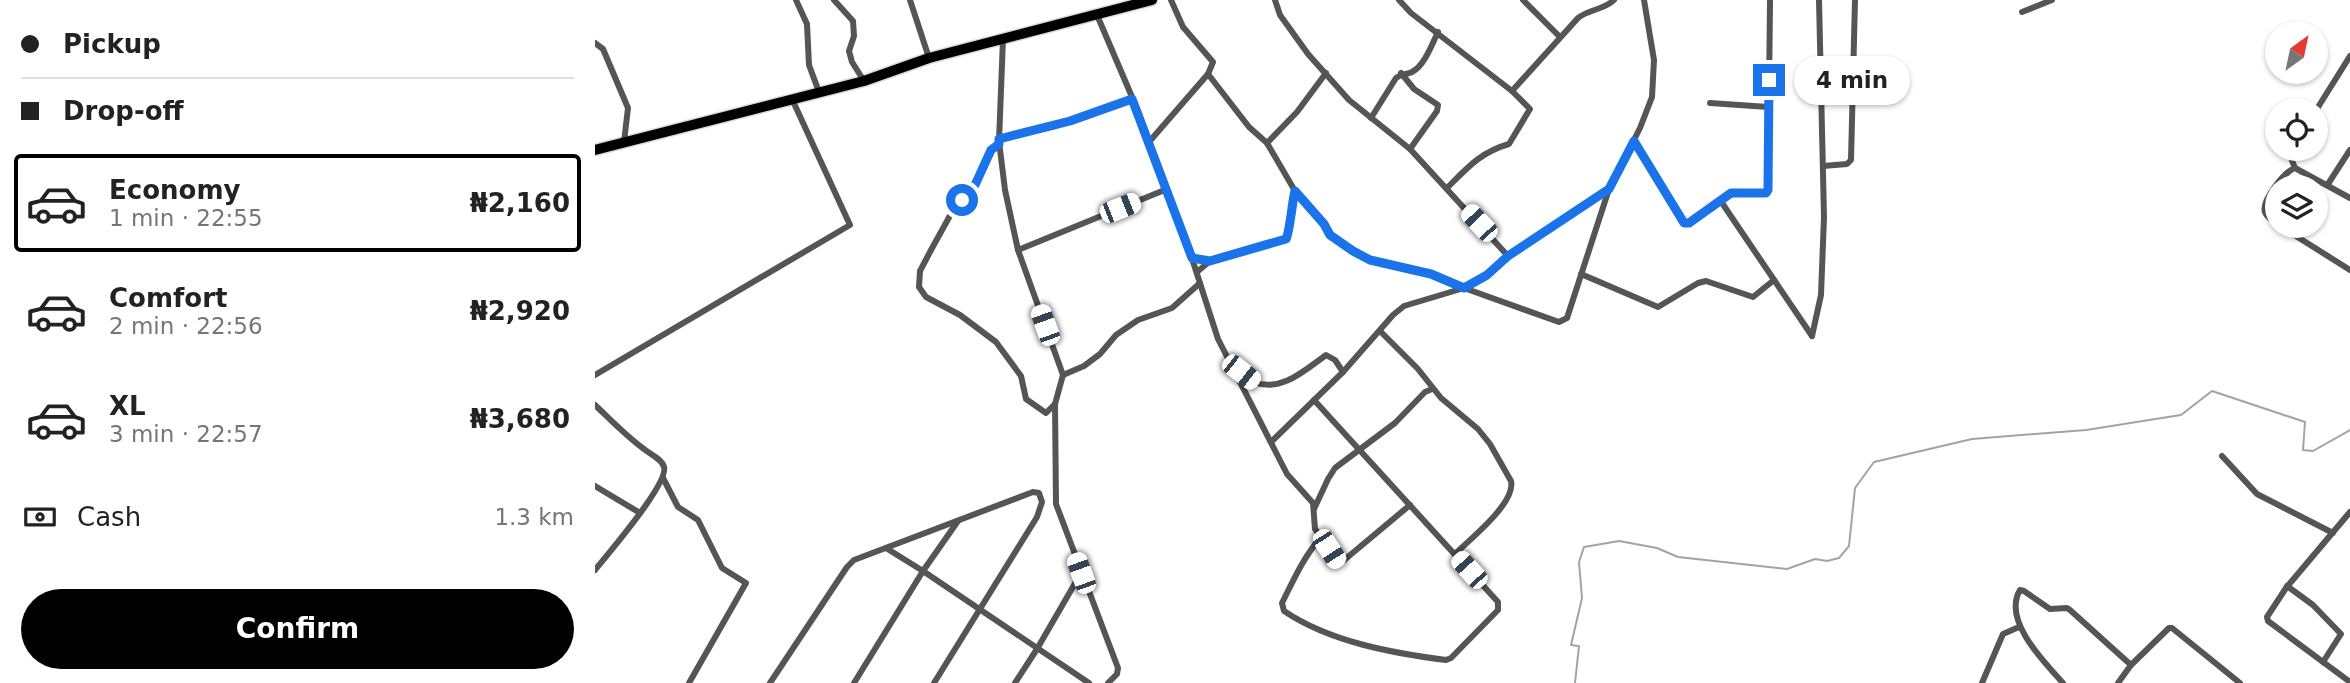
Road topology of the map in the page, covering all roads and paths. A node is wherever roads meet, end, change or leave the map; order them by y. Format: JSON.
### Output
{"nodes":[{"id":1,"x":796,"y":0,"type":"edge"},
{"id":2,"x":834,"y":0,"type":"edge"},
{"id":3,"x":910,"y":0,"type":"edge"},
{"id":4,"x":1152,"y":0,"type":"edge"},
{"id":5,"x":1171,"y":0,"type":"edge"},
{"id":6,"x":1275,"y":0,"type":"edge"},
{"id":7,"x":1399,"y":0,"type":"edge"},
{"id":8,"x":1523,"y":0,"type":"edge"},
{"id":9,"x":1614,"y":0,"type":"edge"},
{"id":10,"x":1644,"y":0,"type":"edge"},
{"id":11,"x":1770,"y":0,"type":"edge"},
{"id":12,"x":1819,"y":0,"type":"edge"},
{"id":13,"x":1855,"y":0,"type":"edge"},
{"id":14,"x":2052,"y":0,"type":"edge"},
{"id":15,"x":2022,"y":12,"type":"dead end"},
{"id":16,"x":1097,"y":15,"type":"junction"},
{"id":17,"x":1438,"y":32,"type":"junction"},
{"id":18,"x":1560,"y":37,"type":"junction"},
{"id":19,"x":1003,"y":39,"type":"junction"},
{"id":20,"x":595,"y":43,"type":"edge"},
{"id":21,"x":2350,"y":56,"type":"edge"},
{"id":22,"x":929,"y":58,"type":"junction"},
{"id":23,"x":1401,"y":73,"type":"junction"},
{"id":24,"x":1208,"y":74,"type":"junction"},
{"id":25,"x":1326,"y":74,"type":"junction"},
{"id":26,"x":864,"y":81,"type":"junction"},
{"id":27,"x":1513,"y":91,"type":"junction"},
{"id":28,"x":819,"y":92,"type":"junction"},
{"id":29,"x":2324,"y":98,"type":"edge"},
{"id":30,"x":792,"y":99,"type":"junction"},
{"id":31,"x":1132,"y":99,"type":"junction"},
{"id":32,"x":1710,"y":103,"type":"dead end"},
{"id":33,"x":1768,"y":107,"type":"junction"},
{"id":34,"x":1371,"y":118,"type":"junction"},
{"id":35,"x":999,"y":141,"type":"junction"},
{"id":36,"x":1634,"y":141,"type":"junction"},
{"id":37,"x":624,"y":142,"type":"junction"},
{"id":38,"x":1149,"y":142,"type":"junction"},
{"id":39,"x":1267,"y":143,"type":"junction"},
{"id":40,"x":1410,"y":149,"type":"junction"},
{"id":41,"x":595,"y":150,"type":"edge"},
{"id":42,"x":2350,"y":150,"type":"edge"},
{"id":43,"x":2292,"y":161,"type":"edge"},
{"id":44,"x":1823,"y":166,"type":"junction"},
{"id":45,"x":2295,"y":168,"type":"junction"},
{"id":46,"x":2285,"y":175,"type":"edge"},
{"id":47,"x":2309,"y":175,"type":"edge"},
{"id":48,"x":2328,"y":183,"type":"edge"},
{"id":49,"x":2328,"y":185,"type":"edge"},
{"id":50,"x":1167,"y":188,"type":"junction"},
{"id":51,"x":1447,"y":188,"type":"junction"},
{"id":52,"x":1609,"y":189,"type":"junction"},
{"id":53,"x":1295,"y":191,"type":"junction"},
{"id":54,"x":2350,"y":198,"type":"edge"},
{"id":55,"x":1720,"y":200,"type":"junction"},
{"id":56,"x":2299,"y":238,"type":"edge"},
{"id":57,"x":1018,"y":250,"type":"junction"},
{"id":58,"x":1508,"y":256,"type":"junction"},
{"id":59,"x":2350,"y":257,"type":"edge"},
{"id":60,"x":1192,"y":258,"type":"junction"},
{"id":61,"x":1210,"y":261,"type":"junction"},
{"id":62,"x":2347,"y":268,"type":"edge"},
{"id":63,"x":1197,"y":272,"type":"junction"},
{"id":64,"x":1581,"y":274,"type":"junction"},
{"id":65,"x":1774,"y":280,"type":"junction"},
{"id":66,"x":1200,"y":283,"type":"junction"},
{"id":67,"x":1464,"y":288,"type":"junction"},
{"id":68,"x":1380,"y":331,"type":"junction"},
{"id":69,"x":1229,"y":363,"type":"junction"},
{"id":70,"x":1343,"y":372,"type":"junction"},
{"id":71,"x":595,"y":375,"type":"edge"},
{"id":72,"x":1063,"y":375,"type":"junction"},
{"id":73,"x":1432,"y":389,"type":"junction"},
{"id":74,"x":1314,"y":400,"type":"junction"},
{"id":75,"x":1055,"y":404,"type":"junction"},
{"id":76,"x":595,"y":405,"type":"edge"},
{"id":77,"x":1271,"y":442,"type":"junction"},
{"id":78,"x":1359,"y":451,"type":"junction"},
{"id":79,"x":2222,"y":456,"type":"dead end"},
{"id":80,"x":663,"y":478,"type":"junction"},
{"id":81,"x":595,"y":486,"type":"edge"},
{"id":82,"x":1410,"y":505,"type":"junction"},
{"id":83,"x":1314,"y":509,"type":"junction"},
{"id":84,"x":2350,"y":512,"type":"edge"},
{"id":85,"x":641,"y":513,"type":"junction"},
{"id":86,"x":959,"y":520,"type":"junction"},
{"id":87,"x":2333,"y":533,"type":"junction"},
{"id":88,"x":1321,"y":537,"type":"junction"},
{"id":89,"x":884,"y":548,"type":"junction"},
{"id":90,"x":1455,"y":554,"type":"junction"},
{"id":91,"x":595,"y":570,"type":"edge"},
{"id":92,"x":923,"y":571,"type":"junction"},
{"id":93,"x":1081,"y":573,"type":"junction"},
{"id":94,"x":2287,"y":586,"type":"junction"},
{"id":95,"x":980,"y":609,"type":"junction"},
{"id":96,"x":2019,"y":627,"type":"junction"},
{"id":97,"x":1037,"y":649,"type":"junction"},
{"id":98,"x":2323,"y":662,"type":"junction"},
{"id":99,"x":2131,"y":665,"type":"junction"},
{"id":100,"x":2348,"y":681,"type":"edge"},
{"id":101,"x":773,"y":682,"type":"edge"},
{"id":102,"x":688,"y":683,"type":"edge"},
{"id":103,"x":854,"y":683,"type":"edge"},
{"id":104,"x":934,"y":683,"type":"edge"},
{"id":105,"x":1015,"y":683,"type":"edge"},
{"id":106,"x":1089,"y":683,"type":"edge"},
{"id":107,"x":1108,"y":683,"type":"edge"},
{"id":108,"x":1982,"y":683,"type":"edge"},
{"id":109,"x":2063,"y":683,"type":"edge"},
{"id":110,"x":2118,"y":683,"type":"edge"},
{"id":111,"x":2240,"y":683,"type":"edge"}],
"edges":[{"from":1,"to":28,"type":"street"},
{"from":2,"to":26,"type":"street"},
{"from":3,"to":22,"type":"street"},
{"from":4,"to":16,"type":"main road"},
{"from":5,"to":24,"type":"street"},
{"from":6,"to":25,"type":"street"},
{"from":7,"to":17,"type":"street"},
{"from":8,"to":18,"type":"street"},
{"from":9,"to":18,"type":"street"},
{"from":10,"to":36,"type":"street"},
{"from":11,"to":33,"type":"street"},
{"from":12,"to":44,"type":"street"},
{"from":13,"to":44,"type":"street"},
{"from":14,"to":15,"type":"street"},
{"from":16,"to":19,"type":"main road"},
{"from":16,"to":31,"type":"street"},
{"from":17,"to":23,"type":"street"},
{"from":17,"to":27,"type":"street"},
{"from":18,"to":27,"type":"street"},
{"from":19,"to":22,"type":"main road"},
{"from":19,"to":35,"type":"street"},
{"from":20,"to":37,"type":"street"},
{"from":21,"to":29,"type":"street"},
{"from":22,"to":26,"type":"main road"},
{"from":23,"to":34,"type":"street"},
{"from":23,"to":40,"type":"street"},
{"from":24,"to":38,"type":"street"},
{"from":24,"to":39,"type":"street"},
{"from":25,"to":34,"type":"street"},
{"from":25,"to":39,"type":"street"},
{"from":26,"to":28,"type":"main road"},
{"from":27,"to":51,"type":"street"},
{"from":28,"to":30,"type":"main road"},
{"from":30,"to":37,"type":"main road"},
{"from":30,"to":71,"type":"street"},
{"from":31,"to":35,"type":"street"},
{"from":31,"to":38,"type":"street"},
{"from":32,"to":33,"type":"street"},
{"from":33,"to":55,"type":"street"},
{"from":34,"to":40,"type":"street"},
{"from":35,"to":57,"type":"street"},
{"from":35,"to":75,"type":"street"},
{"from":36,"to":52,"type":"street"},
{"from":36,"to":55,"type":"street"},
{"from":37,"to":41,"type":"main road"},
{"from":38,"to":50,"type":"street"},
{"from":39,"to":53,"type":"street"},
{"from":40,"to":51,"type":"street"},
{"from":42,"to":48,"type":"street"},
{"from":43,"to":45,"type":"street"},
{"from":44,"to":65,"type":"street"},
{"from":45,"to":46,"type":"street"},
{"from":45,"to":47,"type":"street"},
{"from":49,"to":54,"type":"street"},
{"from":50,"to":57,"type":"street"},
{"from":50,"to":60,"type":"street"},
{"from":51,"to":58,"type":"street"},
{"from":52,"to":58,"type":"street"},
{"from":52,"to":64,"type":"street"},
{"from":53,"to":61,"type":"street"},
{"from":53,"to":67,"type":"street"},
{"from":55,"to":65,"type":"street"},
{"from":56,"to":62,"type":"street"},
{"from":57,"to":72,"type":"street"},
{"from":58,"to":67,"type":"street"},
{"from":59,"to":62,"type":"street"},
{"from":60,"to":61,"type":"street"},
{"from":60,"to":63,"type":"street"},
{"from":61,"to":63,"type":"street"},
{"from":63,"to":66,"type":"street"},
{"from":64,"to":65,"type":"street"},
{"from":64,"to":67,"type":"street"},
{"from":66,"to":69,"type":"street"},
{"from":66,"to":72,"type":"street"},
{"from":67,"to":68,"type":"street"},
{"from":68,"to":70,"type":"street"},
{"from":68,"to":73,"type":"street"},
{"from":69,"to":70,"type":"street"},
{"from":69,"to":77,"type":"street"},
{"from":70,"to":74,"type":"street"},
{"from":72,"to":75,"type":"street"},
{"from":73,"to":78,"type":"street"},
{"from":73,"to":90,"type":"street"},
{"from":74,"to":77,"type":"street"},
{"from":74,"to":78,"type":"street"},
{"from":75,"to":93,"type":"street"},
{"from":76,"to":80,"type":"street"},
{"from":77,"to":83,"type":"street"},
{"from":78,"to":82,"type":"street"},
{"from":78,"to":83,"type":"street"},
{"from":79,"to":87,"type":"street"},
{"from":80,"to":85,"type":"street"},
{"from":80,"to":102,"type":"street"},
{"from":81,"to":85,"type":"street"},
{"from":82,"to":88,"type":"street"},
{"from":82,"to":90,"type":"street"},
{"from":83,"to":88,"type":"street"},
{"from":84,"to":87,"type":"street"},
{"from":85,"to":91,"type":"street"},
{"from":86,"to":89,"type":"street"},
{"from":86,"to":92,"type":"street"},
{"from":86,"to":95,"type":"street"},
{"from":87,"to":94,"type":"street"},
{"from":88,"to":90,"type":"street"},
{"from":89,"to":92,"type":"street"},
{"from":89,"to":101,"type":"street"},
{"from":92,"to":95,"type":"street"},
{"from":92,"to":103,"type":"street"},
{"from":93,"to":97,"type":"street"},
{"from":93,"to":107,"type":"street"},
{"from":94,"to":98,"type":"street"},
{"from":94,"to":98,"type":"street"},
{"from":95,"to":97,"type":"street"},
{"from":95,"to":104,"type":"street"},
{"from":96,"to":99,"type":"street"},
{"from":96,"to":108,"type":"street"},
{"from":96,"to":109,"type":"street"},
{"from":97,"to":105,"type":"street"},
{"from":97,"to":106,"type":"street"},
{"from":98,"to":100,"type":"street"},
{"from":99,"to":110,"type":"street"},
{"from":99,"to":111,"type":"street"}]}
